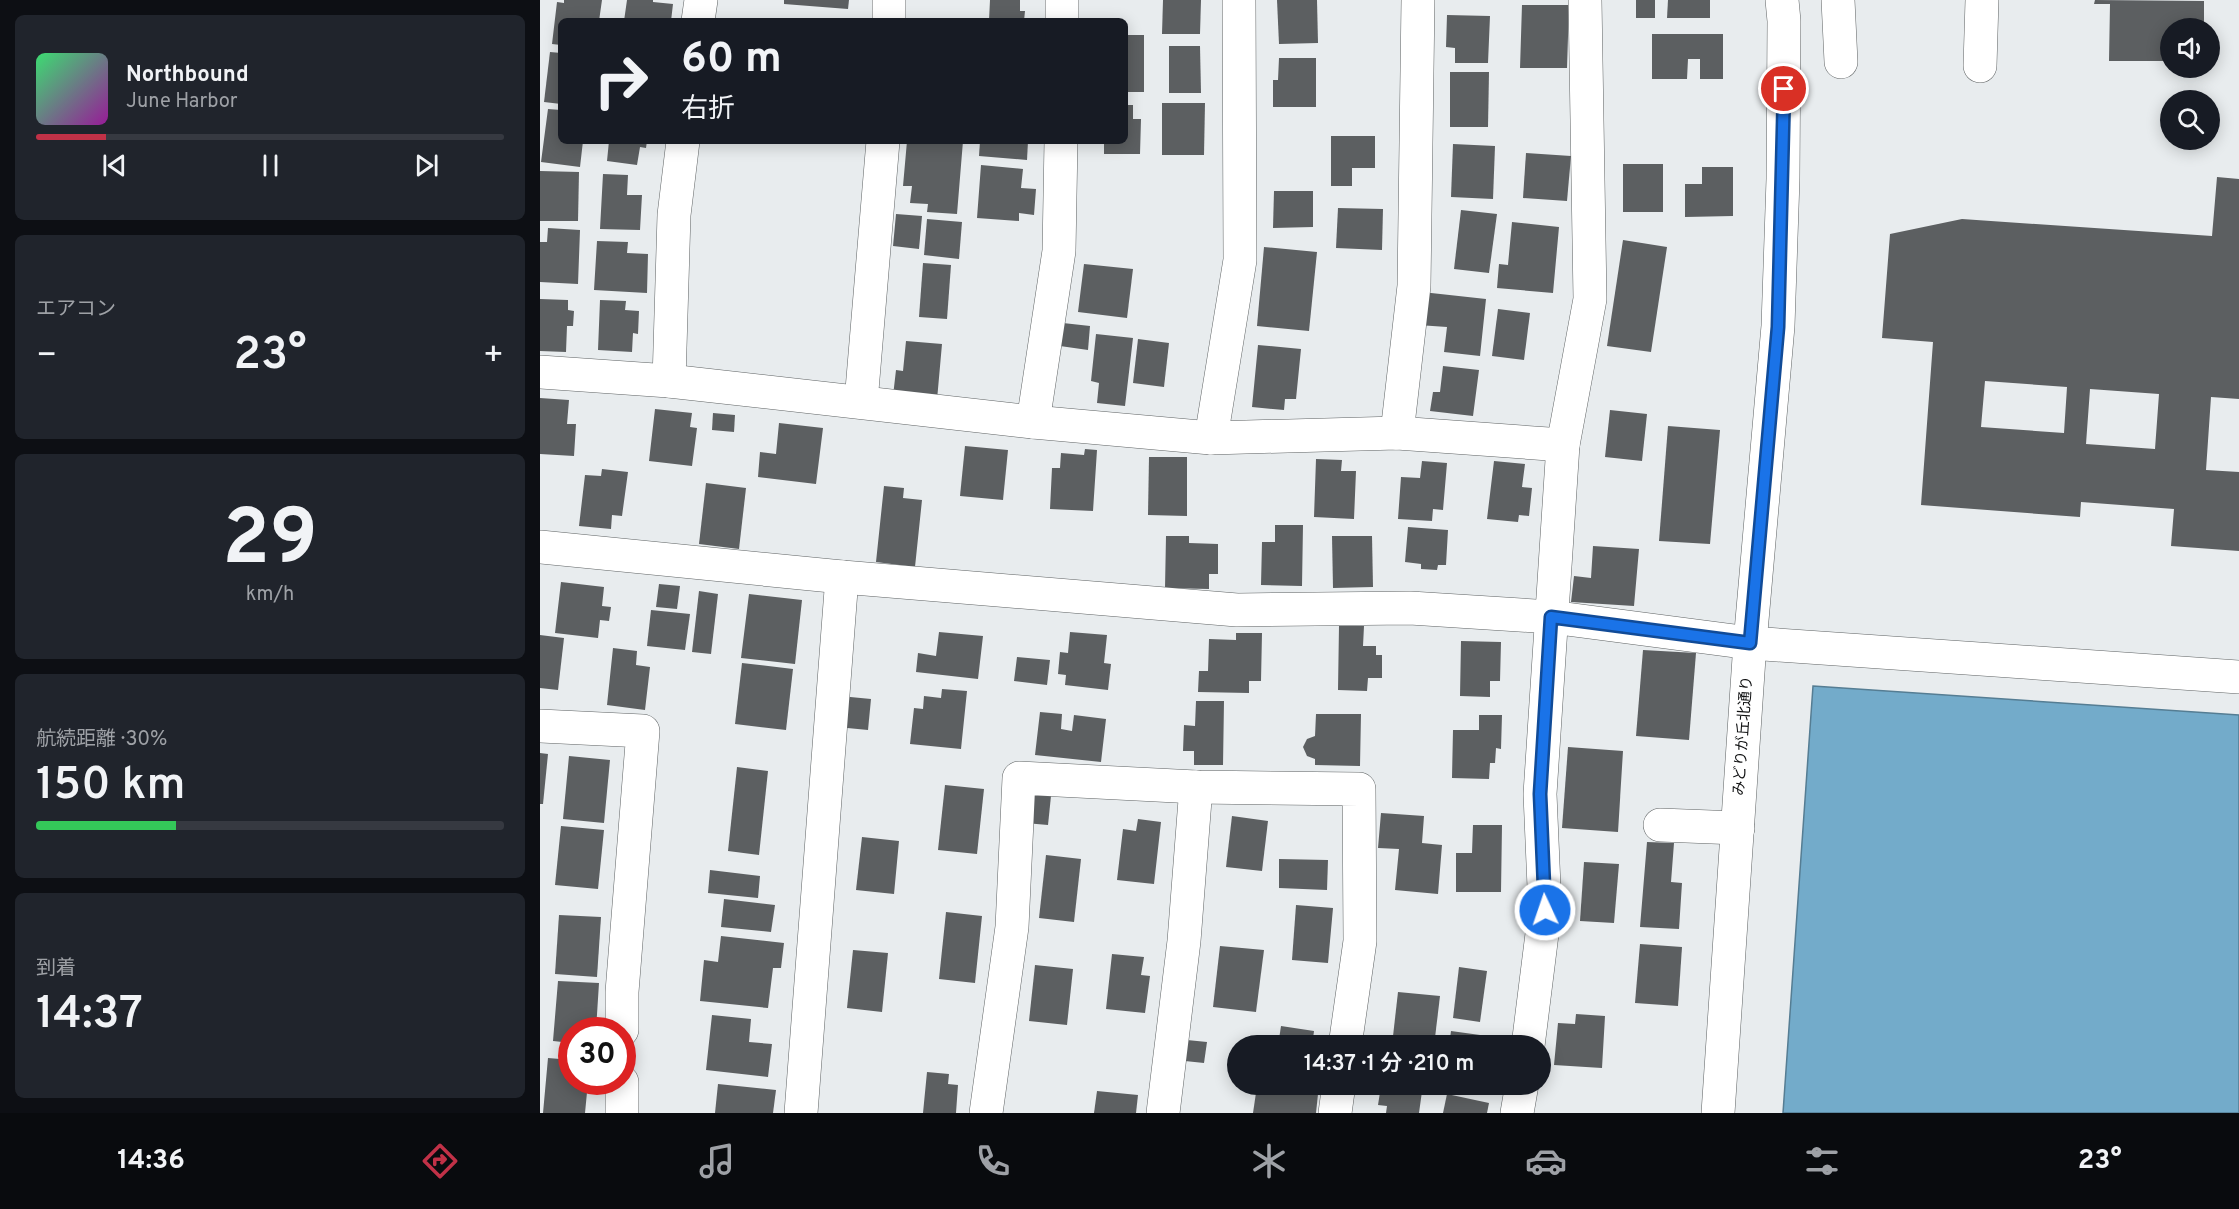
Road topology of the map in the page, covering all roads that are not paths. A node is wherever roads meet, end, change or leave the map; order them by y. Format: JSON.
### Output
{"nodes":[{"id":1,"x":701,"y":0,"type":"edge"},
{"id":2,"x":889,"y":0,"type":"edge"},
{"id":3,"x":1062,"y":0,"type":"edge"},
{"id":4,"x":1239,"y":0,"type":"edge"},
{"id":5,"x":1418,"y":0,"type":"edge"},
{"id":6,"x":1585,"y":0,"type":"edge"},
{"id":7,"x":1782,"y":0,"type":"edge"},
{"id":8,"x":1838,"y":0,"type":"edge"},
{"id":9,"x":1982,"y":0,"type":"edge"},
{"id":10,"x":699,"y":18,"type":"edge"},
{"id":11,"x":889,"y":18,"type":"edge"},
{"id":12,"x":1062,"y":18,"type":"edge"},
{"id":13,"x":1841,"y":62,"type":"dead end"},
{"id":14,"x":1980,"y":66,"type":"dead end"},
{"id":15,"x":684,"y":144,"type":"edge"},
{"id":16,"x":883,"y":144,"type":"edge"},
{"id":17,"x":1061,"y":144,"type":"edge"},
{"id":18,"x":540,"y":372,"type":"edge"},
{"id":19,"x":669,"y":381,"type":"junction"},
{"id":20,"x":861,"y":402,"type":"junction"},
{"id":21,"x":1033,"y":422,"type":"junction"},
{"id":22,"x":1396,"y":433,"type":"junction"},
{"id":23,"x":1211,"y":438,"type":"junction"},
{"id":24,"x":1563,"y":445,"type":"junction"},
{"id":25,"x":540,"y":547,"type":"edge"},
{"id":26,"x":842,"y":578,"type":"junction"},
{"id":27,"x":1551,"y":617,"type":"junction"},
{"id":28,"x":1750,"y":643,"type":"junction"},
{"id":29,"x":2239,"y":677,"type":"edge"},
{"id":30,"x":540,"y":726,"type":"edge"},
{"id":31,"x":1196,"y":787,"type":"junction"},
{"id":32,"x":1660,"y":825,"type":"dead end"},
{"id":33,"x":1738,"y":828,"type":"junction"},
{"id":34,"x":622,"y":1017,"type":"edge"},
{"id":35,"x":1347,"y":1035,"type":"edge"},
{"id":36,"x":1529,"y":1035,"type":"edge"},
{"id":37,"x":622,"y":1095,"type":"edge"},
{"id":38,"x":1337,"y":1095,"type":"edge"},
{"id":39,"x":1520,"y":1095,"type":"edge"},
{"id":40,"x":622,"y":1113,"type":"edge"},
{"id":41,"x":801,"y":1113,"type":"edge"},
{"id":42,"x":986,"y":1113,"type":"edge"},
{"id":43,"x":1163,"y":1113,"type":"edge"},
{"id":44,"x":1335,"y":1113,"type":"edge"},
{"id":45,"x":1517,"y":1113,"type":"edge"},
{"id":46,"x":1718,"y":1113,"type":"edge"}],
"edges":[{"from":1,"to":10,"type":"street"},
{"from":2,"to":11,"type":"street"},
{"from":3,"to":12,"type":"street"},
{"from":4,"to":23,"type":"street"},
{"from":5,"to":22,"type":"street"},
{"from":6,"to":24,"type":"street"},
{"from":7,"to":28,"type":"street","name":"みどりが丘北通り"},
{"from":8,"to":13,"type":"street"},
{"from":9,"to":14,"type":"street"},
{"from":15,"to":19,"type":"street"},
{"from":16,"to":20,"type":"street"},
{"from":17,"to":21,"type":"street"},
{"from":18,"to":19,"type":"street"},
{"from":19,"to":20,"type":"street"},
{"from":20,"to":21,"type":"street"},
{"from":21,"to":23,"type":"street"},
{"from":22,"to":23,"type":"street"},
{"from":22,"to":24,"type":"street"},
{"from":24,"to":27,"type":"street"},
{"from":25,"to":26,"type":"street"},
{"from":26,"to":27,"type":"street"},
{"from":26,"to":41,"type":"street"},
{"from":27,"to":28,"type":"street"},
{"from":27,"to":36,"type":"street"},
{"from":28,"to":29,"type":"street"},
{"from":28,"to":33,"type":"street","name":"みどりが丘北通り"},
{"from":30,"to":34,"type":"street"},
{"from":31,"to":35,"type":"street"},
{"from":31,"to":42,"type":"street"},
{"from":31,"to":43,"type":"street"},
{"from":32,"to":33,"type":"street"},
{"from":33,"to":46,"type":"street","name":"みどりが丘北通り"},
{"from":37,"to":40,"type":"street"},
{"from":38,"to":44,"type":"street"},
{"from":39,"to":45,"type":"street"}]}
